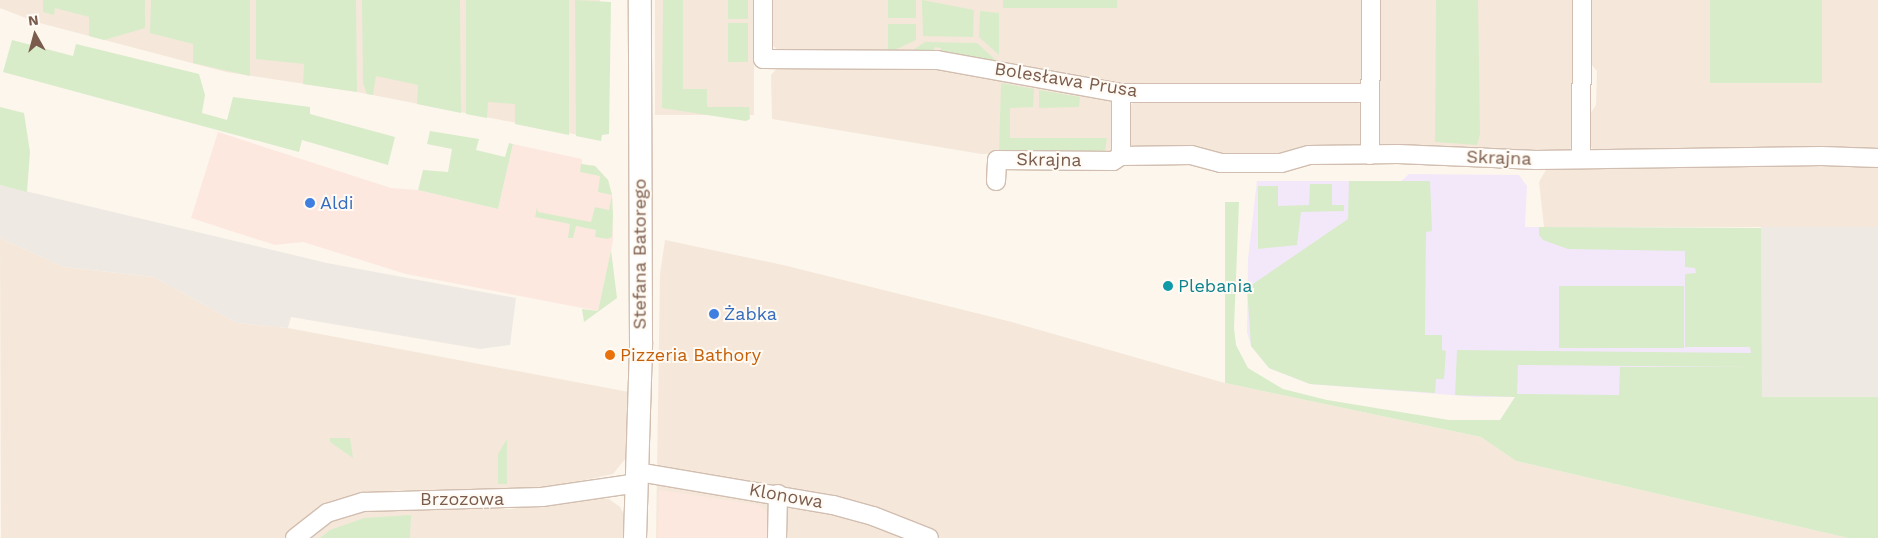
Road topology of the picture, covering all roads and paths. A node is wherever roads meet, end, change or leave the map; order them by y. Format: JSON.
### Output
{"nodes":[{"id":1,"x":640,"y":0,"type":"edge"},
{"id":2,"x":763,"y":0,"type":"edge"},
{"id":3,"x":1371,"y":0,"type":"edge"},
{"id":4,"x":1582,"y":0,"type":"edge"},
{"id":5,"x":1121,"y":93,"type":"junction"},
{"id":6,"x":1370,"y":93,"type":"junction"},
{"id":7,"x":1370,"y":155,"type":"junction"},
{"id":8,"x":1121,"y":156,"type":"junction"},
{"id":9,"x":1878,"y":158,"type":"edge"},
{"id":10,"x":1581,"y":159,"type":"junction"},
{"id":11,"x":996,"y":181,"type":"dead end"},
{"id":12,"x":638,"y":478,"type":"junction"},
{"id":13,"x":778,"y":494,"type":"junction"},
{"id":14,"x":295,"y":538,"type":"edge"},
{"id":15,"x":635,"y":538,"type":"edge"},
{"id":16,"x":777,"y":538,"type":"edge"},
{"id":17,"x":930,"y":538,"type":"edge"}],
"edges":[{"from":1,"to":12,"type":"street","name":"Stefana Batorego"},
{"from":2,"to":5,"type":"street","name":"Bolesława Prusa"},
{"from":3,"to":6,"type":"street"},
{"from":4,"to":10,"type":"street"},
{"from":5,"to":6,"type":"street","name":"Bolesława Prusa"},
{"from":5,"to":8,"type":"street"},
{"from":6,"to":7,"type":"street"},
{"from":7,"to":8,"type":"street","name":"Skrajna"},
{"from":7,"to":10,"type":"street","name":"Skrajna"},
{"from":8,"to":11,"type":"street","name":"Skrajna"},
{"from":9,"to":10,"type":"street","name":"Skrajna"},
{"from":12,"to":13,"type":"street","name":"Klonowa"},
{"from":12,"to":14,"type":"street","name":"Brzozowa"},
{"from":12,"to":15,"type":"street","name":"Stefana Batorego"},
{"from":13,"to":16,"type":"street"},
{"from":13,"to":17,"type":"street","name":"Klonowa"}]}
